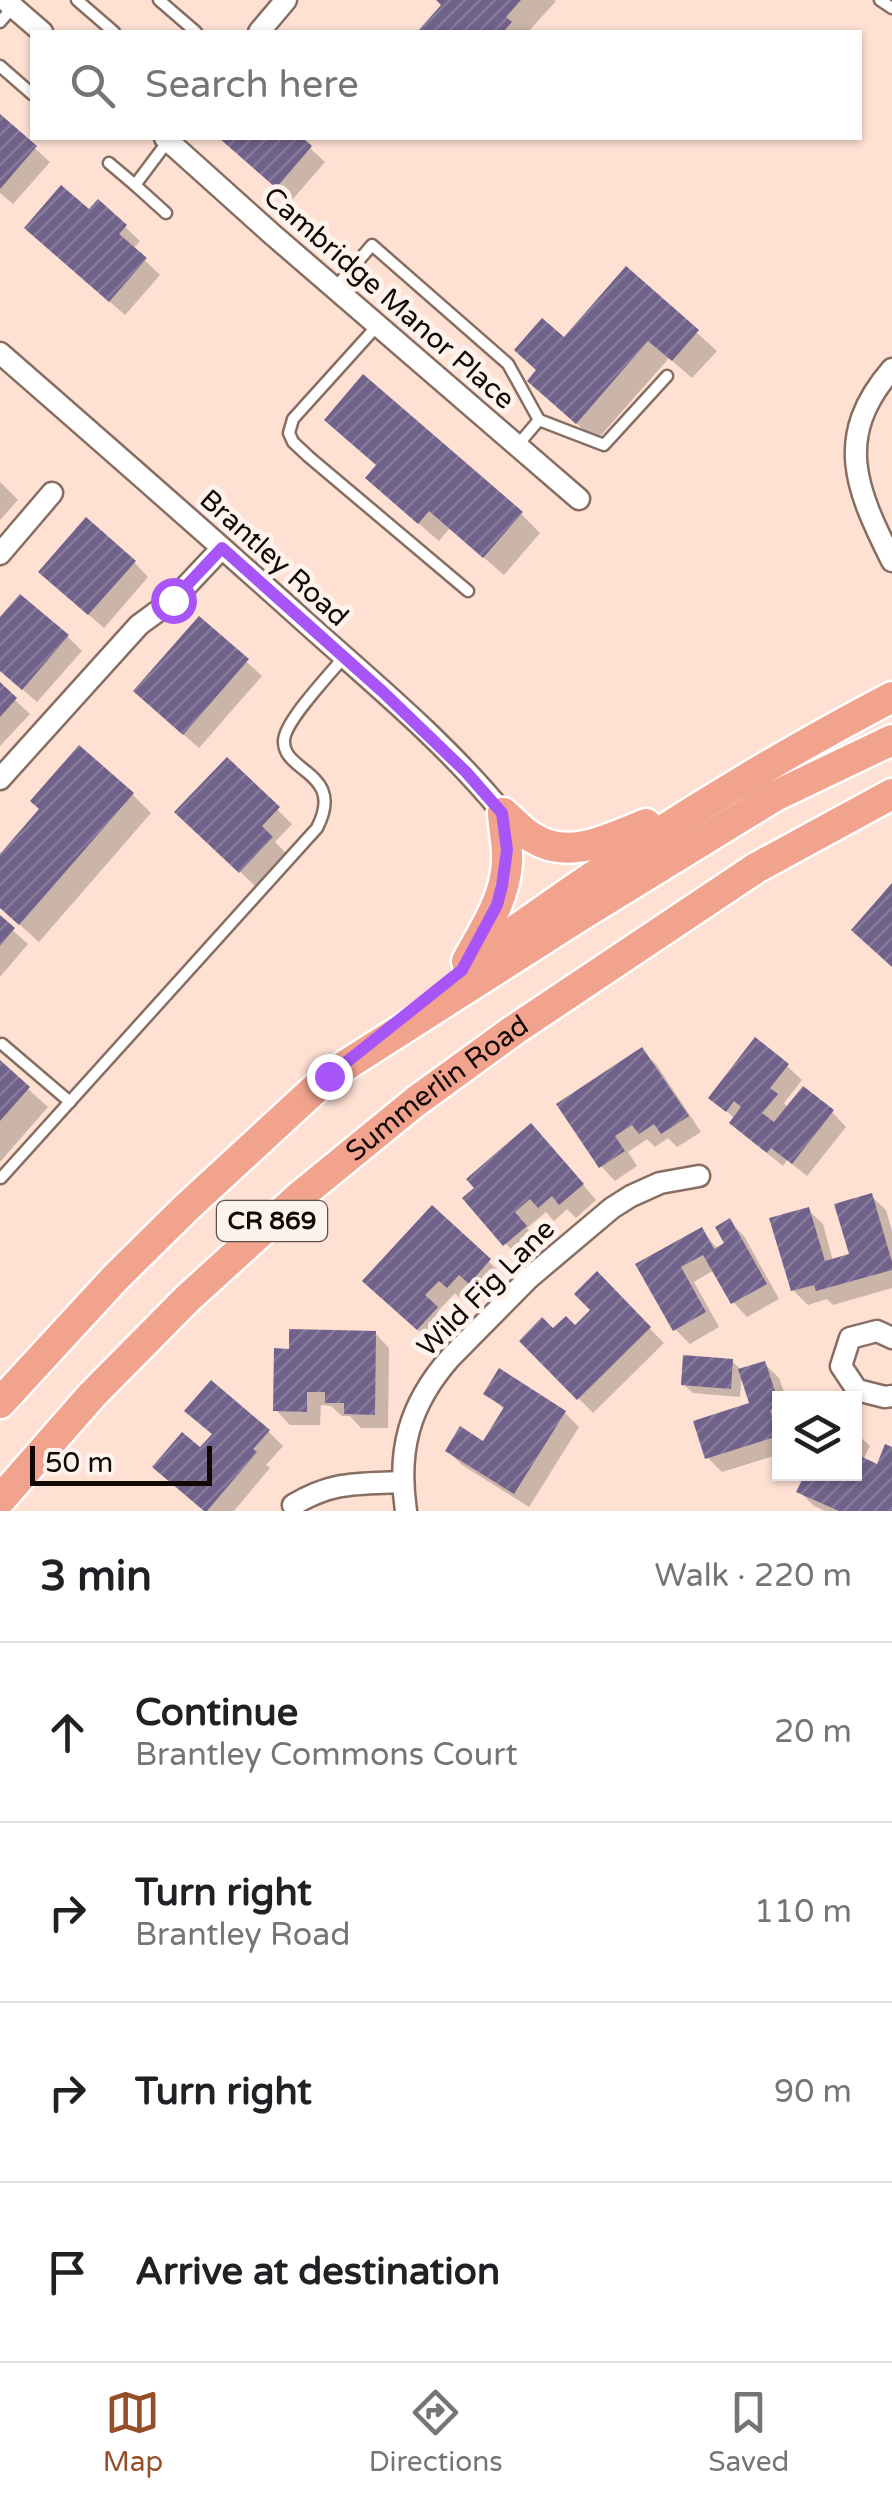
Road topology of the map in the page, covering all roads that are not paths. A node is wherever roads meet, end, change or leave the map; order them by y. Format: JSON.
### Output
{"nodes":[{"id":1,"x":77,"y":0,"type":"edge"},
{"id":2,"x":158,"y":0,"type":"edge"},
{"id":3,"x":880,"y":0,"type":"edge"},
{"id":4,"x":283,"y":1,"type":"edge"},
{"id":5,"x":892,"y":8,"type":"edge"},
{"id":6,"x":6,"y":10,"type":"edge"},
{"id":7,"x":39,"y":30,"type":"edge"},
{"id":8,"x":112,"y":30,"type":"edge"},
{"id":9,"x":194,"y":30,"type":"edge"},
{"id":10,"x":260,"y":30,"type":"edge"},
{"id":11,"x":0,"y":66,"type":"edge"},
{"id":12,"x":30,"y":92,"type":"edge"},
{"id":13,"x":167,"y":140,"type":"edge"},
{"id":14,"x":170,"y":140,"type":"edge"},
{"id":15,"x":109,"y":163,"type":"dead end"},
{"id":16,"x":135,"y":185,"type":"junction"},
{"id":17,"x":166,"y":213,"type":"dead end"},
{"id":18,"x":335,"y":288,"type":"junction"},
{"id":19,"x":378,"y":325,"type":"junction"},
{"id":20,"x":0,"y":353,"type":"edge"},
{"id":21,"x":892,"y":369,"type":"edge"},
{"id":22,"x":667,"y":376,"type":"dead end"},
{"id":23,"x":540,"y":420,"type":"junction"},
{"id":24,"x":517,"y":446,"type":"junction"},
{"id":25,"x":52,"y":494,"type":"dead end"},
{"id":26,"x":580,"y":499,"type":"dead end"},
{"id":27,"x":222,"y":548,"type":"junction"},
{"id":28,"x":0,"y":554,"type":"edge"},
{"id":29,"x":892,"y":560,"type":"edge"},
{"id":30,"x":468,"y":591,"type":"dead end"},
{"id":31,"x":344,"y":657,"type":"junction"},
{"id":32,"x":890,"y":696,"type":"edge"},
{"id":33,"x":892,"y":740,"type":"edge"},
{"id":34,"x":0,"y":778,"type":"edge"},
{"id":35,"x":892,"y":794,"type":"edge"},
{"id":36,"x":700,"y":804,"type":"junction"},
{"id":37,"x":502,"y":813,"type":"junction"},
{"id":38,"x":892,"y":815,"type":"edge"},
{"id":39,"x":462,"y":970,"type":"junction"},
{"id":40,"x":581,"y":984,"type":"junction"},
{"id":41,"x":2,"y":1044,"type":"dead end"},
{"id":42,"x":329,"y":1076,"type":"junction"},
{"id":43,"x":70,"y":1102,"type":"junction"},
{"id":44,"x":699,"y":1176,"type":"dead end"},
{"id":45,"x":1,"y":1178,"type":"edge"},
{"id":46,"x":892,"y":1338,"type":"edge"},
{"id":47,"x":892,"y":1396,"type":"edge"},
{"id":48,"x":0,"y":1403,"type":"edge"},
{"id":49,"x":402,"y":1482,"type":"junction"},
{"id":50,"x":0,"y":1500,"type":"edge"},
{"id":51,"x":293,"y":1504,"type":"dead end"},
{"id":52,"x":406,"y":1511,"type":"edge"}],
"edges":[{"from":1,"to":8,"type":"lane"},
{"from":2,"to":9,"type":"lane"},
{"from":3,"to":5,"type":"lane"},
{"from":4,"to":10,"type":"street"},
{"from":6,"to":7,"type":"street"},
{"from":11,"to":12,"type":"lane"},
{"from":13,"to":16,"type":"lane"},
{"from":14,"to":18,"type":"street","name":"Cambridge Manor Place"},
{"from":15,"to":16,"type":"lane"},
{"from":16,"to":17,"type":"lane"},
{"from":18,"to":19,"type":"street","name":"Cambridge Manor Place"},
{"from":18,"to":23,"type":"lane"},
{"from":19,"to":24,"type":"street","name":"Cambridge Manor Place"},
{"from":19,"to":30,"type":"lane"},
{"from":20,"to":27,"type":"street","name":"Brantley Road"},
{"from":21,"to":29,"type":"street"},
{"from":22,"to":23,"type":"lane"},
{"from":23,"to":24,"type":"lane"},
{"from":24,"to":26,"type":"street","name":"Cambridge Manor Place"},
{"from":25,"to":28,"type":"street"},
{"from":27,"to":31,"type":"street","name":"Brantley Road"},
{"from":27,"to":34,"type":"street"},
{"from":31,"to":37,"type":"street","name":"Brantley Road"},
{"from":31,"to":43,"type":"lane"},
{"from":32,"to":36,"type":"main road"},
{"from":33,"to":42,"type":"main road","number":"CR 869"},
{"from":35,"to":40,"type":"main road","name":"Summerlin Road","number":"CR 869"},
{"from":36,"to":37,"type":"main road"},
{"from":36,"to":39,"type":"main road"},
{"from":37,"to":39,"type":"main road"},
{"from":38,"to":40,"type":"main road"},
{"from":39,"to":42,"type":"main road"},
{"from":40,"to":50,"type":"main road","name":"Summerlin Road","number":"CR 869"},
{"from":41,"to":43,"type":"lane"},
{"from":42,"to":48,"type":"main road","number":"CR 869"},
{"from":43,"to":45,"type":"lane"},
{"from":44,"to":49,"type":"street","name":"Wild Fig Lane"},
{"from":46,"to":47,"type":"street"},
{"from":49,"to":51,"type":"street"},
{"from":49,"to":52,"type":"street","name":"Wild Fig Lane"}]}
